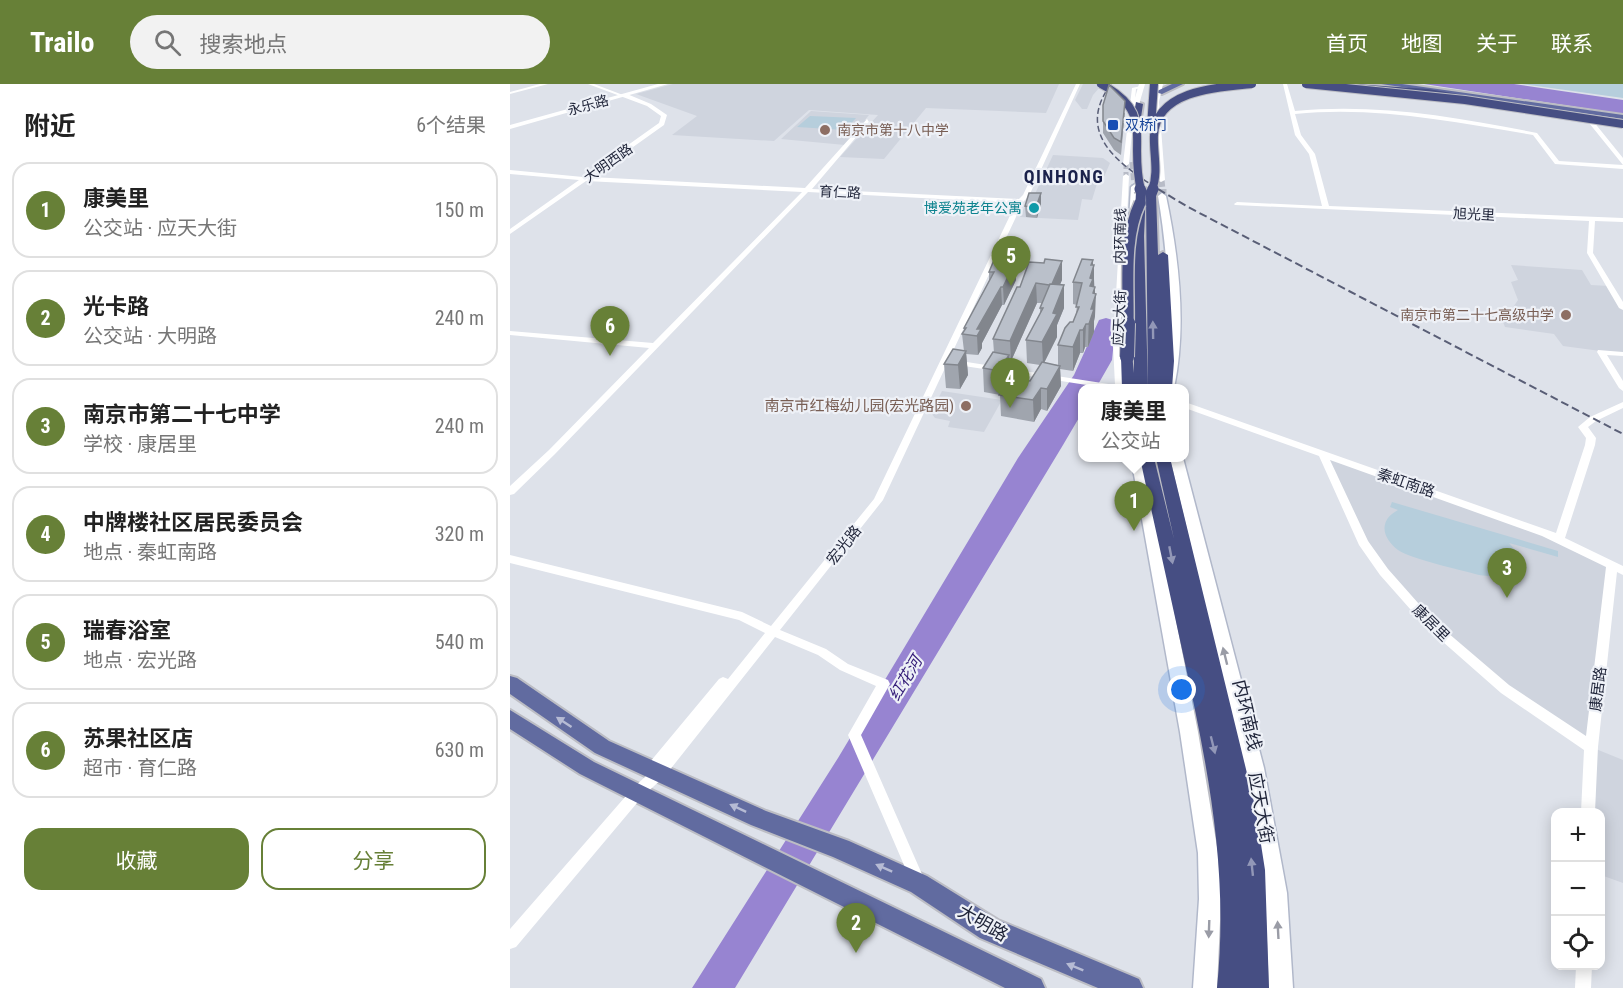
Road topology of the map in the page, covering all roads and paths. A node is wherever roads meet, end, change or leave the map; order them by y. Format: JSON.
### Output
{"nodes":[{"id":1,"x":546,"y":84,"type":"edge"},
{"id":2,"x":590,"y":84,"type":"edge"},
{"id":3,"x":665,"y":84,"type":"edge"},
{"id":4,"x":1071,"y":84,"type":"edge"},
{"id":5,"x":1078,"y":84,"type":"edge"},
{"id":6,"x":1101,"y":84,"type":"edge"},
{"id":7,"x":1166,"y":84,"type":"edge"},
{"id":8,"x":1179,"y":84,"type":"edge"},
{"id":9,"x":1252,"y":84,"type":"edge"},
{"id":10,"x":1285,"y":84,"type":"edge"},
{"id":11,"x":1306,"y":84,"type":"edge"},
{"id":12,"x":1331,"y":84,"type":"edge"},
{"id":13,"x":1357,"y":84,"type":"edge"},
{"id":14,"x":1375,"y":84,"type":"edge"},
{"id":15,"x":1385,"y":84,"type":"edge"},
{"id":16,"x":1394,"y":84,"type":"edge"},
{"id":17,"x":1142,"y":85,"type":"edge"},
{"id":18,"x":1158,"y":87,"type":"edge"},
{"id":19,"x":510,"y":93,"type":"edge"},
{"id":20,"x":623,"y":96,"type":"junction"},
{"id":21,"x":1484,"y":99,"type":"junction"},
{"id":22,"x":1550,"y":110,"type":"junction"},
{"id":23,"x":1294,"y":113,"type":"junction"},
{"id":24,"x":1588,"y":115,"type":"junction"},
{"id":25,"x":1623,"y":120,"type":"edge"},
{"id":26,"x":867,"y":121,"type":"dead end"},
{"id":27,"x":1136,"y":124,"type":"junction"},
{"id":28,"x":1155,"y":124,"type":"junction"},
{"id":29,"x":510,"y":127,"type":"edge"},
{"id":30,"x":1130,"y":163,"type":"tunnel mouth"},
{"id":31,"x":1623,"y":165,"type":"edge"},
{"id":32,"x":510,"y":172,"type":"edge"},
{"id":33,"x":1126,"y":176,"type":"tunnel mouth"},
{"id":34,"x":585,"y":179,"type":"junction"},
{"id":35,"x":1161,"y":180,"type":"tunnel mouth"},
{"id":36,"x":807,"y":190,"type":"junction"},
{"id":37,"x":1147,"y":197,"type":"junction"},
{"id":38,"x":1017,"y":200,"type":"junction"},
{"id":39,"x":1237,"y":204,"type":"dead end"},
{"id":40,"x":1326,"y":208,"type":"junction"},
{"id":41,"x":1592,"y":219,"type":"junction"},
{"id":42,"x":1623,"y":220,"type":"edge"},
{"id":43,"x":510,"y":232,"type":"edge"},
{"id":44,"x":1623,"y":308,"type":"edge"},
{"id":45,"x":510,"y":333,"type":"edge"},
{"id":46,"x":654,"y":346,"type":"junction"},
{"id":47,"x":1623,"y":354,"type":"edge"},
{"id":48,"x":941,"y":360,"type":"junction"},
{"id":49,"x":1094,"y":384,"type":"edge"},
{"id":50,"x":1118,"y":384,"type":"edge"},
{"id":51,"x":1129,"y":384,"type":"edge"},
{"id":52,"x":1129,"y":384,"type":"edge"},
{"id":53,"x":1141,"y":384,"type":"edge"},
{"id":54,"x":1155,"y":384,"type":"edge"},
{"id":55,"x":1167,"y":384,"type":"edge"},
{"id":56,"x":1168,"y":384,"type":"edge"},
{"id":57,"x":1623,"y":388,"type":"edge"},
{"id":58,"x":1623,"y":405,"type":"edge"},
{"id":59,"x":1189,"y":406,"type":"edge"},
{"id":60,"x":1323,"y":454,"type":"junction"},
{"id":61,"x":1138,"y":462,"type":"edge"},
{"id":62,"x":1148,"y":462,"type":"edge"},
{"id":63,"x":1164,"y":462,"type":"edge"},
{"id":64,"x":1177,"y":462,"type":"edge"},
{"id":65,"x":510,"y":492,"type":"edge"},
{"id":66,"x":1559,"y":539,"type":"junction"},
{"id":67,"x":510,"y":559,"type":"edge"},
{"id":68,"x":1617,"y":568,"type":"edge"},
{"id":69,"x":770,"y":631,"type":"junction"},
{"id":70,"x":510,"y":684,"type":"edge"},
{"id":71,"x":510,"y":718,"type":"edge"},
{"id":72,"x":1591,"y":747,"type":"junction"},
{"id":73,"x":656,"y":771,"type":"junction"},
{"id":74,"x":636,"y":793,"type":"junction"},
{"id":75,"x":1588,"y":808,"type":"edge"},
{"id":76,"x":775,"y":860,"type":"junction"},
{"id":77,"x":919,"y":884,"type":"junction"},
{"id":78,"x":928,"y":935,"type":"junction"},
{"id":79,"x":510,"y":941,"type":"edge"},
{"id":80,"x":1584,"y":970,"type":"edge"},
{"id":81,"x":1032,"y":988,"type":"edge"},
{"id":82,"x":1130,"y":988,"type":"edge"},
{"id":83,"x":1205,"y":988,"type":"edge"},
{"id":84,"x":1230,"y":988,"type":"edge"},
{"id":85,"x":1256,"y":988,"type":"edge"},
{"id":86,"x":1281,"y":988,"type":"edge"},
{"id":87,"x":1583,"y":988,"type":"edge"}],
"edges":[{"from":1,"to":19,"type":"street"},
{"from":2,"to":20,"type":"street"},
{"from":3,"to":20,"type":"street","name":"永乐路"},
{"from":4,"to":38,"type":"street","name":"宏光路"},
{"from":5,"to":38,"type":"street","name":"宏光路"},
{"from":6,"to":27,"type":"highway","bridge":true},
{"from":7,"to":27,"type":"highway","bridge":true},
{"from":8,"to":18,"type":"main road"},
{"from":9,"to":28,"type":"highway","bridge":true},
{"from":10,"to":23,"type":"street"},
{"from":11,"to":22,"type":"highway","bridge":true},
{"from":12,"to":24,"type":"main road"},
{"from":13,"to":22,"type":"highway","bridge":true},
{"from":14,"to":21,"type":"highway","bridge":true},
{"from":15,"to":24,"type":"main road"},
{"from":16,"to":21,"type":"highway","bridge":true},
{"from":17,"to":28,"type":"highway","bridge":true},
{"from":17,"to":30,"type":"street"},
{"from":17,"to":37,"type":"highway","name":"内环南线","bridge":true},
{"from":18,"to":35,"type":"street"},
{"from":18,"to":37,"type":"highway","name":"内环南线","bridge":true},
{"from":20,"to":29,"type":"street","name":"永乐路"},
{"from":20,"to":34,"type":"street","name":"大明西路"},
{"from":21,"to":25,"type":"highway","bridge":true},
{"from":22,"to":25,"type":"highway","bridge":true},
{"from":23,"to":31,"type":"street"},
{"from":23,"to":40,"type":"street"},
{"from":24,"to":25,"type":"main road"},
{"from":24,"to":31,"type":"street"},
{"from":26,"to":36,"type":"street"},
{"from":27,"to":37,"type":"highway","bridge":true},
{"from":28,"to":37,"type":"highway","bridge":true},
{"from":32,"to":34,"type":"street"},
{"from":33,"to":50,"type":"street","name":"应天大街"},
{"from":34,"to":36,"type":"street"},
{"from":34,"to":43,"type":"street","name":"大明西路"},
{"from":36,"to":38,"type":"street","name":"育仁路"},
{"from":36,"to":46,"type":"street","name":"育仁路"},
{"from":37,"to":51,"type":"highway","bridge":true},
{"from":37,"to":52,"type":"main road","name":"应天大街"},
{"from":37,"to":53,"type":"highway","name":"内环南线"},
{"from":54,"to":37,"type":"highway","name":"内环南线","one_way":true},
{"from":37,"to":55,"type":"highway"},
{"from":37,"to":56,"type":"main road"},
{"from":38,"to":48,"type":"street","name":"宏光路"},
{"from":39,"to":40,"type":"street","name":"旭光里"},
{"from":40,"to":41,"type":"street","name":"旭光里"},
{"from":41,"to":42,"type":"street","name":"旭光里"},
{"from":41,"to":44,"type":"street"},
{"from":45,"to":46,"type":"street"},
{"from":46,"to":65,"type":"street","name":"育仁路"},
{"from":47,"to":57,"type":"street"},
{"from":48,"to":49,"type":"street"},
{"from":48,"to":69,"type":"street","name":"宏光路"},
{"from":58,"to":66,"type":"street"},
{"from":59,"to":60,"type":"street","name":"秦虹南路"},
{"from":60,"to":66,"type":"street","name":"秦虹南路"},
{"from":60,"to":72,"type":"street","name":"康居里"},
{"from":61,"to":83,"type":"main road","one_way":true},
{"from":62,"to":84,"type":"highway","one_way":true},
{"from":85,"to":63,"type":"highway","name":"内环南线","one_way":true},
{"from":86,"to":64,"type":"main road","name":"应天大街","one_way":true},
{"from":66,"to":68,"type":"street","name":"秦虹南路"},
{"from":67,"to":69,"type":"street"},
{"from":68,"to":72,"type":"street","name":"康居路"},
{"from":69,"to":73,"type":"street","name":"宏光路"},
{"from":69,"to":77,"type":"street"},
{"from":73,"to":70,"type":"main road","one_way":true},
{"from":71,"to":74,"type":"main road"},
{"from":72,"to":75,"type":"street","name":"康居路"},
{"from":73,"to":74,"type":"street","name":"宏光路"},
{"from":77,"to":73,"type":"main road","name":"大明路","one_way":true},
{"from":74,"to":76,"type":"main road"},
{"from":74,"to":79,"type":"street"},
{"from":76,"to":78,"type":"main road"},
{"from":76,"to":78,"type":"main road"},
{"from":82,"to":77,"type":"main road","name":"大明路","one_way":true},
{"from":78,"to":81,"type":"main road"},
{"from":80,"to":87,"type":"street"}]}
